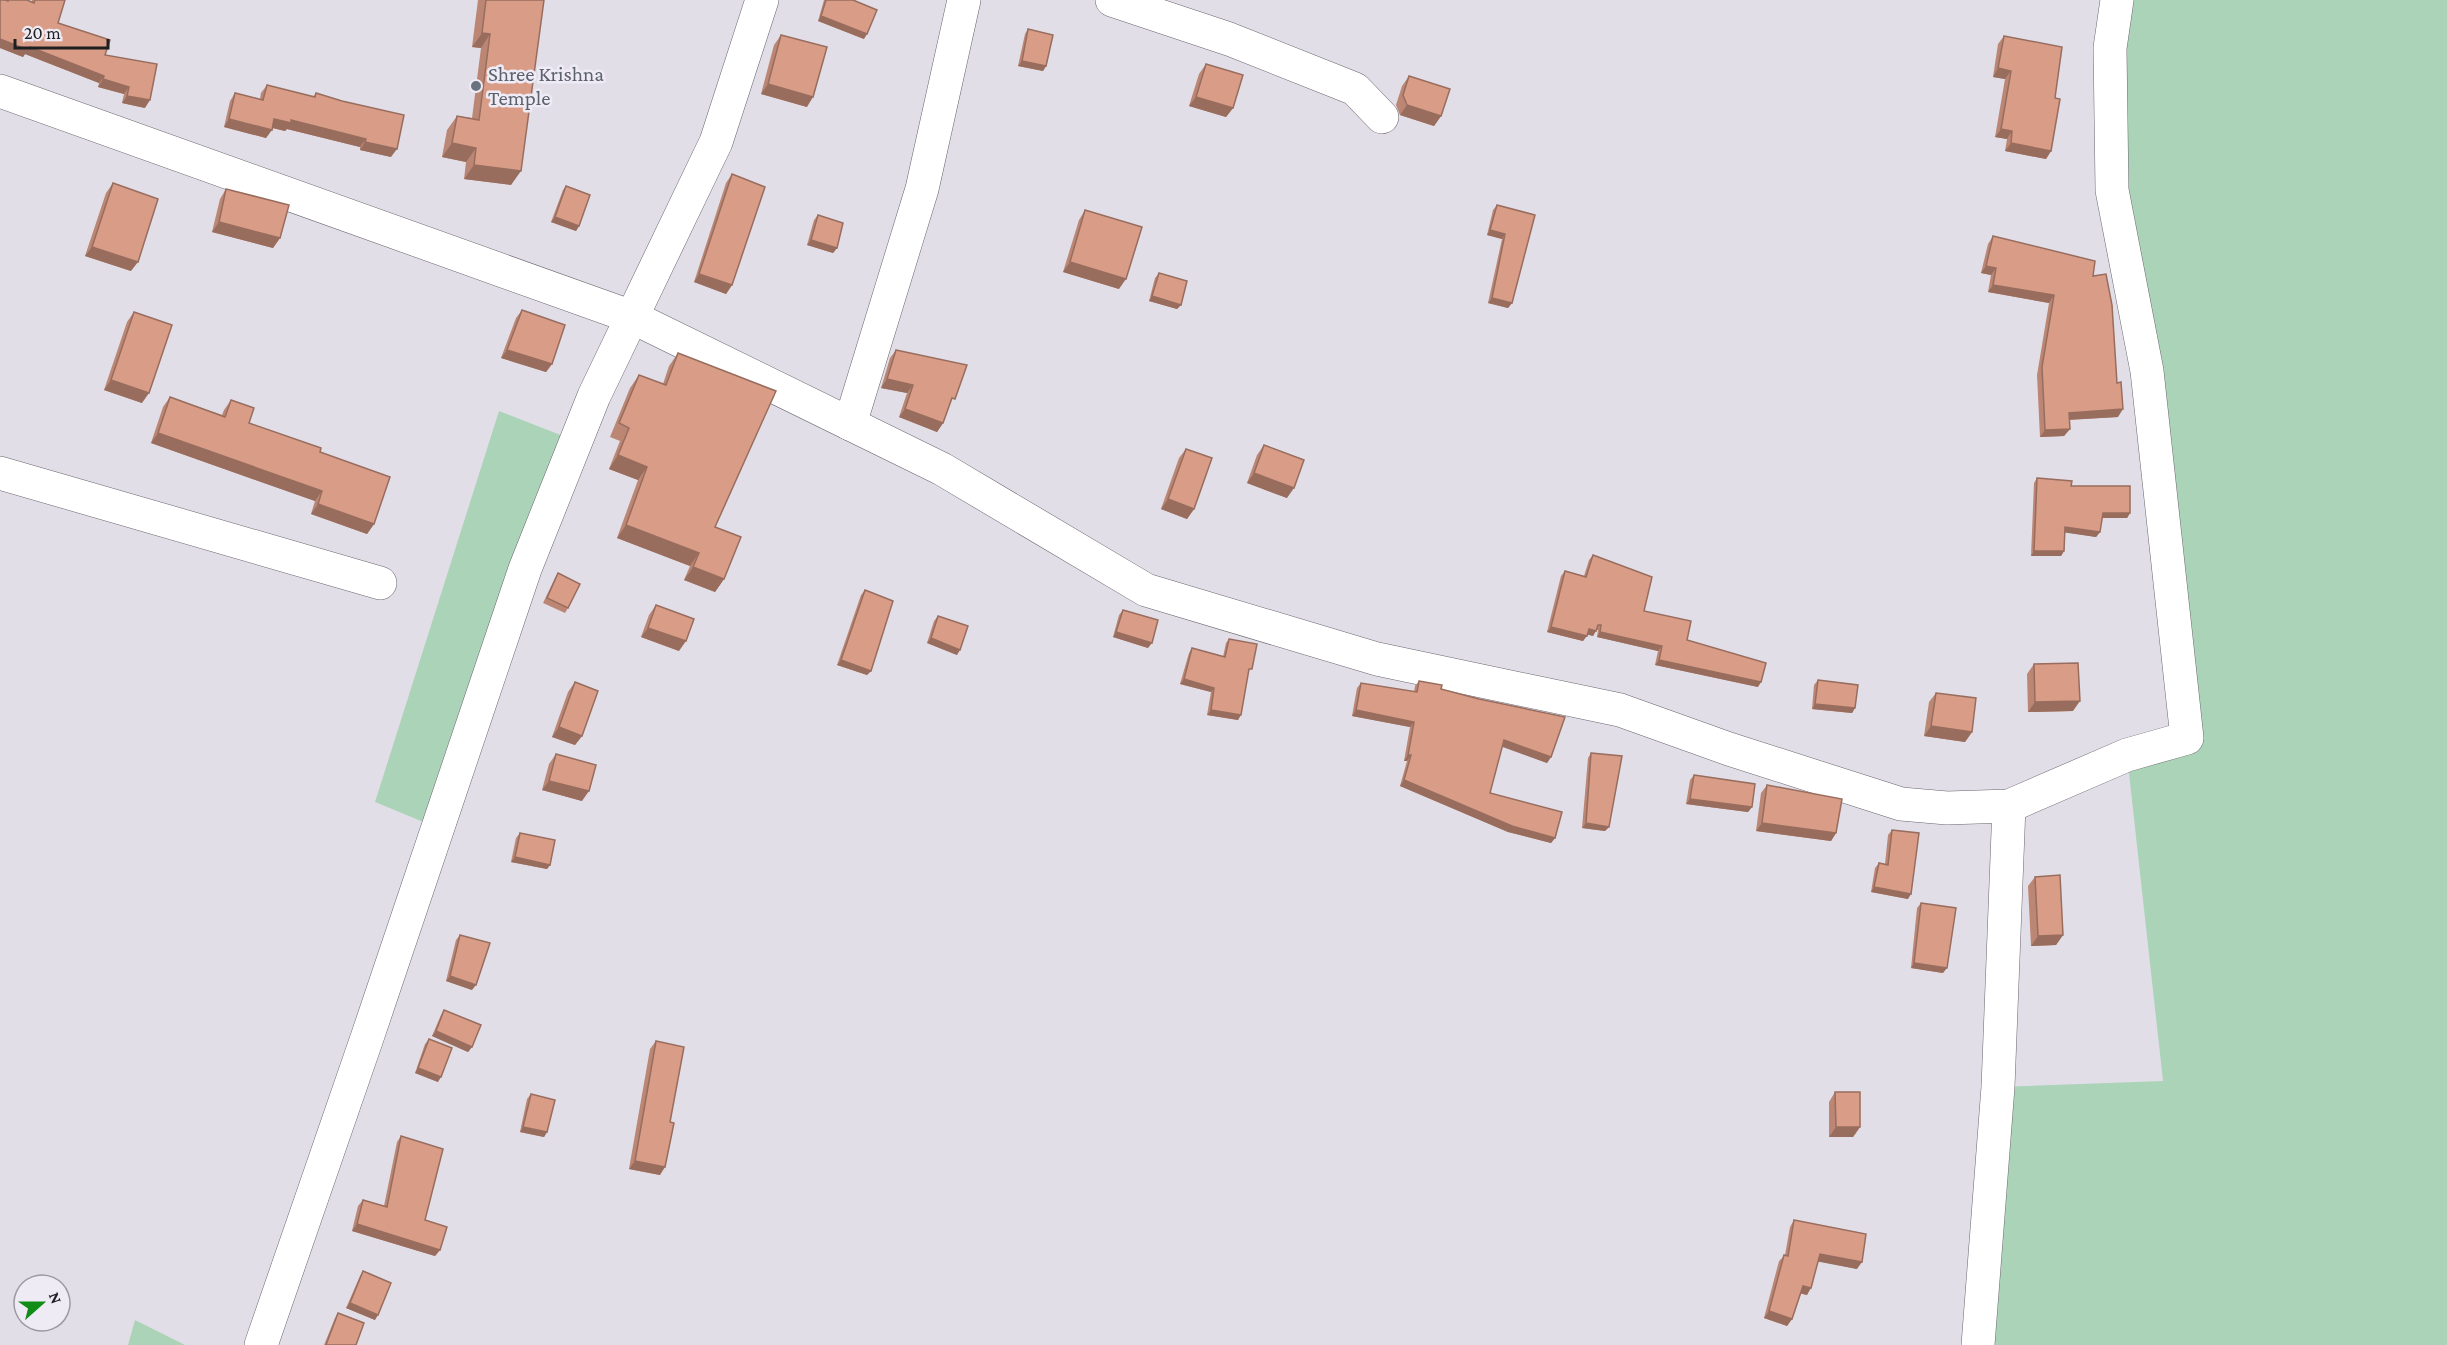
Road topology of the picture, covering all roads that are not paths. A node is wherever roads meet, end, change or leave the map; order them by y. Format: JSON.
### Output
{"nodes":[{"id":1,"x":762,"y":0,"type":"edge"},
{"id":2,"x":964,"y":0,"type":"edge"},
{"id":3,"x":1112,"y":0,"type":"edge"},
{"id":4,"x":2117,"y":0,"type":"edge"},
{"id":5,"x":0,"y":91,"type":"edge"},
{"id":6,"x":1382,"y":117,"type":"dead end"},
{"id":7,"x":632,"y":317,"type":"junction"},
{"id":8,"x":850,"y":424,"type":"junction"},
{"id":9,"x":0,"y":473,"type":"edge"},
{"id":10,"x":380,"y":583,"type":"dead end"},
{"id":11,"x":2009,"y":806,"type":"junction"},
{"id":12,"x":261,"y":1345,"type":"edge"},
{"id":13,"x":1978,"y":1345,"type":"edge"}],
"edges":[{"from":1,"to":7,"type":"street"},
{"from":2,"to":8,"type":"street"},
{"from":3,"to":6,"type":"street"},
{"from":4,"to":11,"type":"street"},
{"from":5,"to":7,"type":"street"},
{"from":7,"to":8,"type":"street"},
{"from":7,"to":12,"type":"street"},
{"from":8,"to":11,"type":"street"},
{"from":9,"to":10,"type":"street"},
{"from":11,"to":13,"type":"street"}]}
